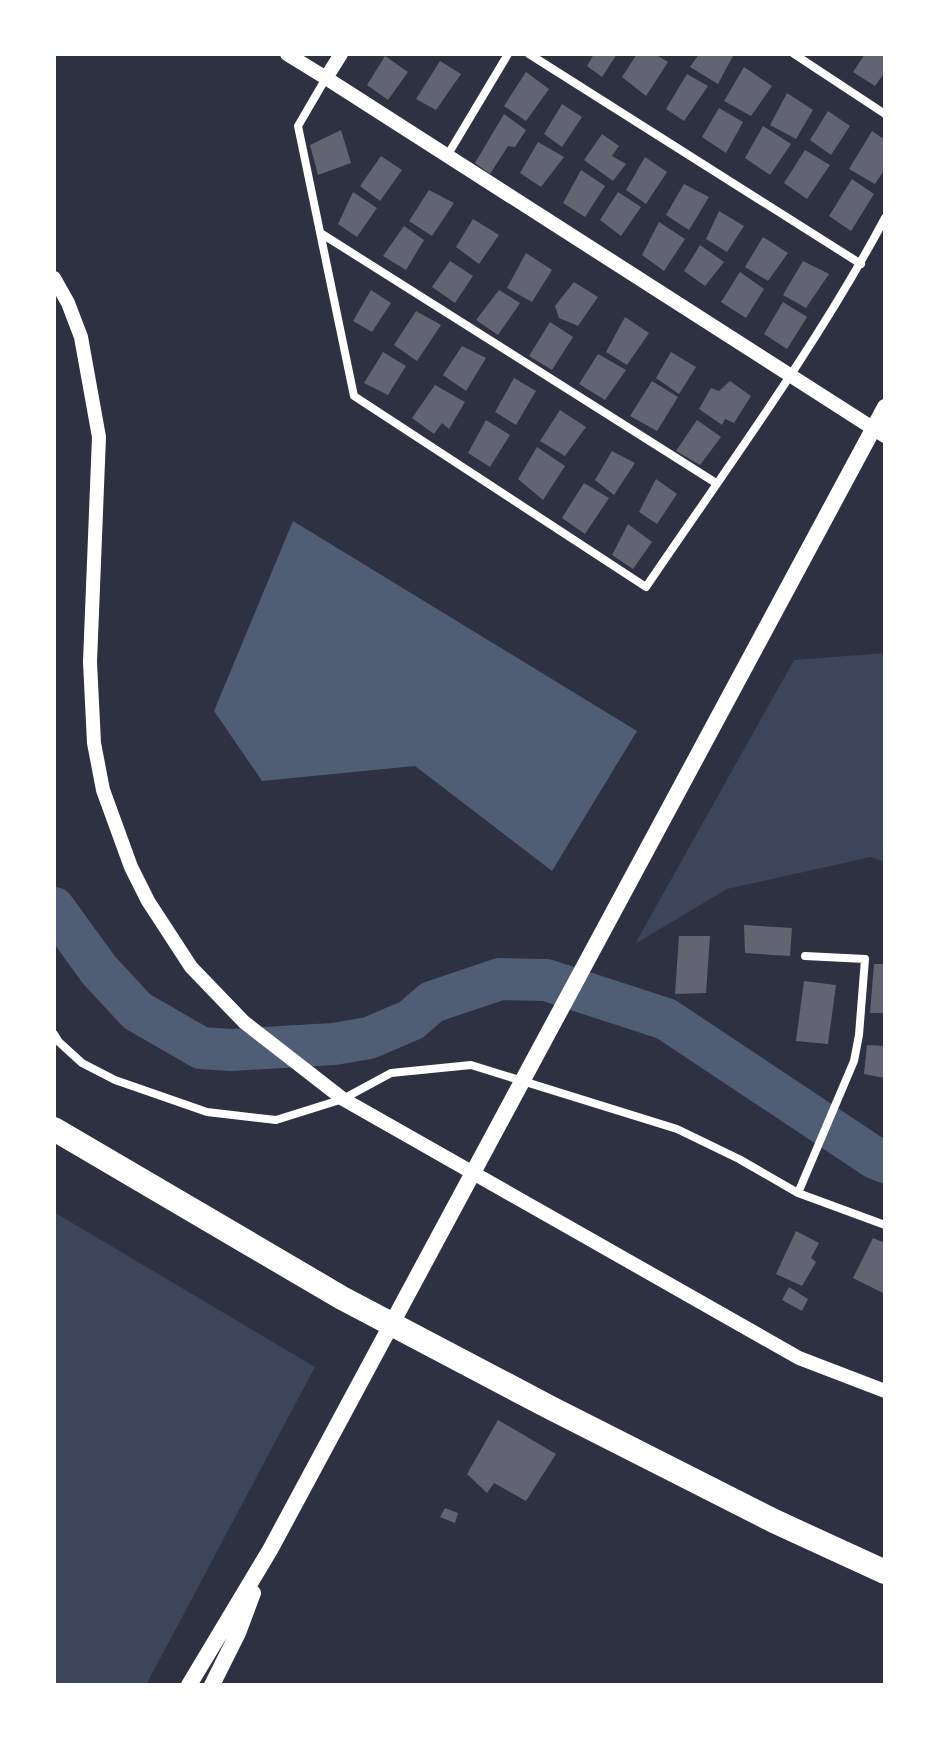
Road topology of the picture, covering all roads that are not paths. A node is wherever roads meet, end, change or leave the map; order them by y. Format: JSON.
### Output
{"nodes":[{"id":1,"x":287,"y":54,"type":"edge"},
{"id":2,"x":341,"y":54,"type":"edge"},
{"id":3,"x":508,"y":54,"type":"edge"},
{"id":4,"x":529,"y":54,"type":"edge"},
{"id":5,"x":794,"y":54,"type":"edge"},
{"id":6,"x":326,"y":78,"type":"junction"},
{"id":7,"x":885,"y":114,"type":"edge"},
{"id":8,"x":447,"y":156,"type":"junction"},
{"id":9,"x":885,"y":218,"type":"edge"},
{"id":10,"x":322,"y":234,"type":"junction"},
{"id":11,"x":861,"y":264,"type":"junction"},
{"id":12,"x":54,"y":278,"type":"edge"},
{"id":13,"x":790,"y":376,"type":"junction"},
{"id":14,"x":885,"y":407,"type":"edge"},
{"id":15,"x":885,"y":436,"type":"edge"},
{"id":16,"x":716,"y":483,"type":"junction"},
{"id":17,"x":805,"y":956,"type":"dead end"},
{"id":18,"x":54,"y":1034,"type":"edge"},
{"id":19,"x":343,"y":1099,"type":"junction"},
{"id":20,"x":54,"y":1129,"type":"edge"},
{"id":21,"x":798,"y":1193,"type":"junction"},
{"id":22,"x":885,"y":1225,"type":"edge"},
{"id":23,"x":885,"y":1391,"type":"edge"},
{"id":24,"x":270,"y":1550,"type":"junction"},
{"id":25,"x":885,"y":1572,"type":"edge"},
{"id":26,"x":189,"y":1685,"type":"edge"},
{"id":27,"x":212,"y":1685,"type":"edge"}],
"edges":[{"from":1,"to":6,"type":"street"},
{"from":2,"to":6,"type":"street"},
{"from":3,"to":8,"type":"street"},
{"from":4,"to":11,"type":"street"},
{"from":5,"to":7,"type":"street"},
{"from":6,"to":8,"type":"street"},
{"from":6,"to":10,"type":"street"},
{"from":8,"to":13,"type":"street"},
{"from":9,"to":11,"type":"street"},
{"from":10,"to":16,"type":"street"},
{"from":10,"to":16,"type":"street"},
{"from":11,"to":13,"type":"street"},
{"from":12,"to":19,"type":"street"},
{"from":13,"to":15,"type":"street"},
{"from":13,"to":16,"type":"street"},
{"from":14,"to":24,"type":"main road"},
{"from":17,"to":21,"type":"street"},
{"from":18,"to":19,"type":"street"},
{"from":19,"to":21,"type":"street"},
{"from":19,"to":23,"type":"street"},
{"from":20,"to":25,"type":"highway"},
{"from":21,"to":22,"type":"street"},
{"from":24,"to":26,"type":"main road"},
{"from":24,"to":27,"type":"main road"}]}
